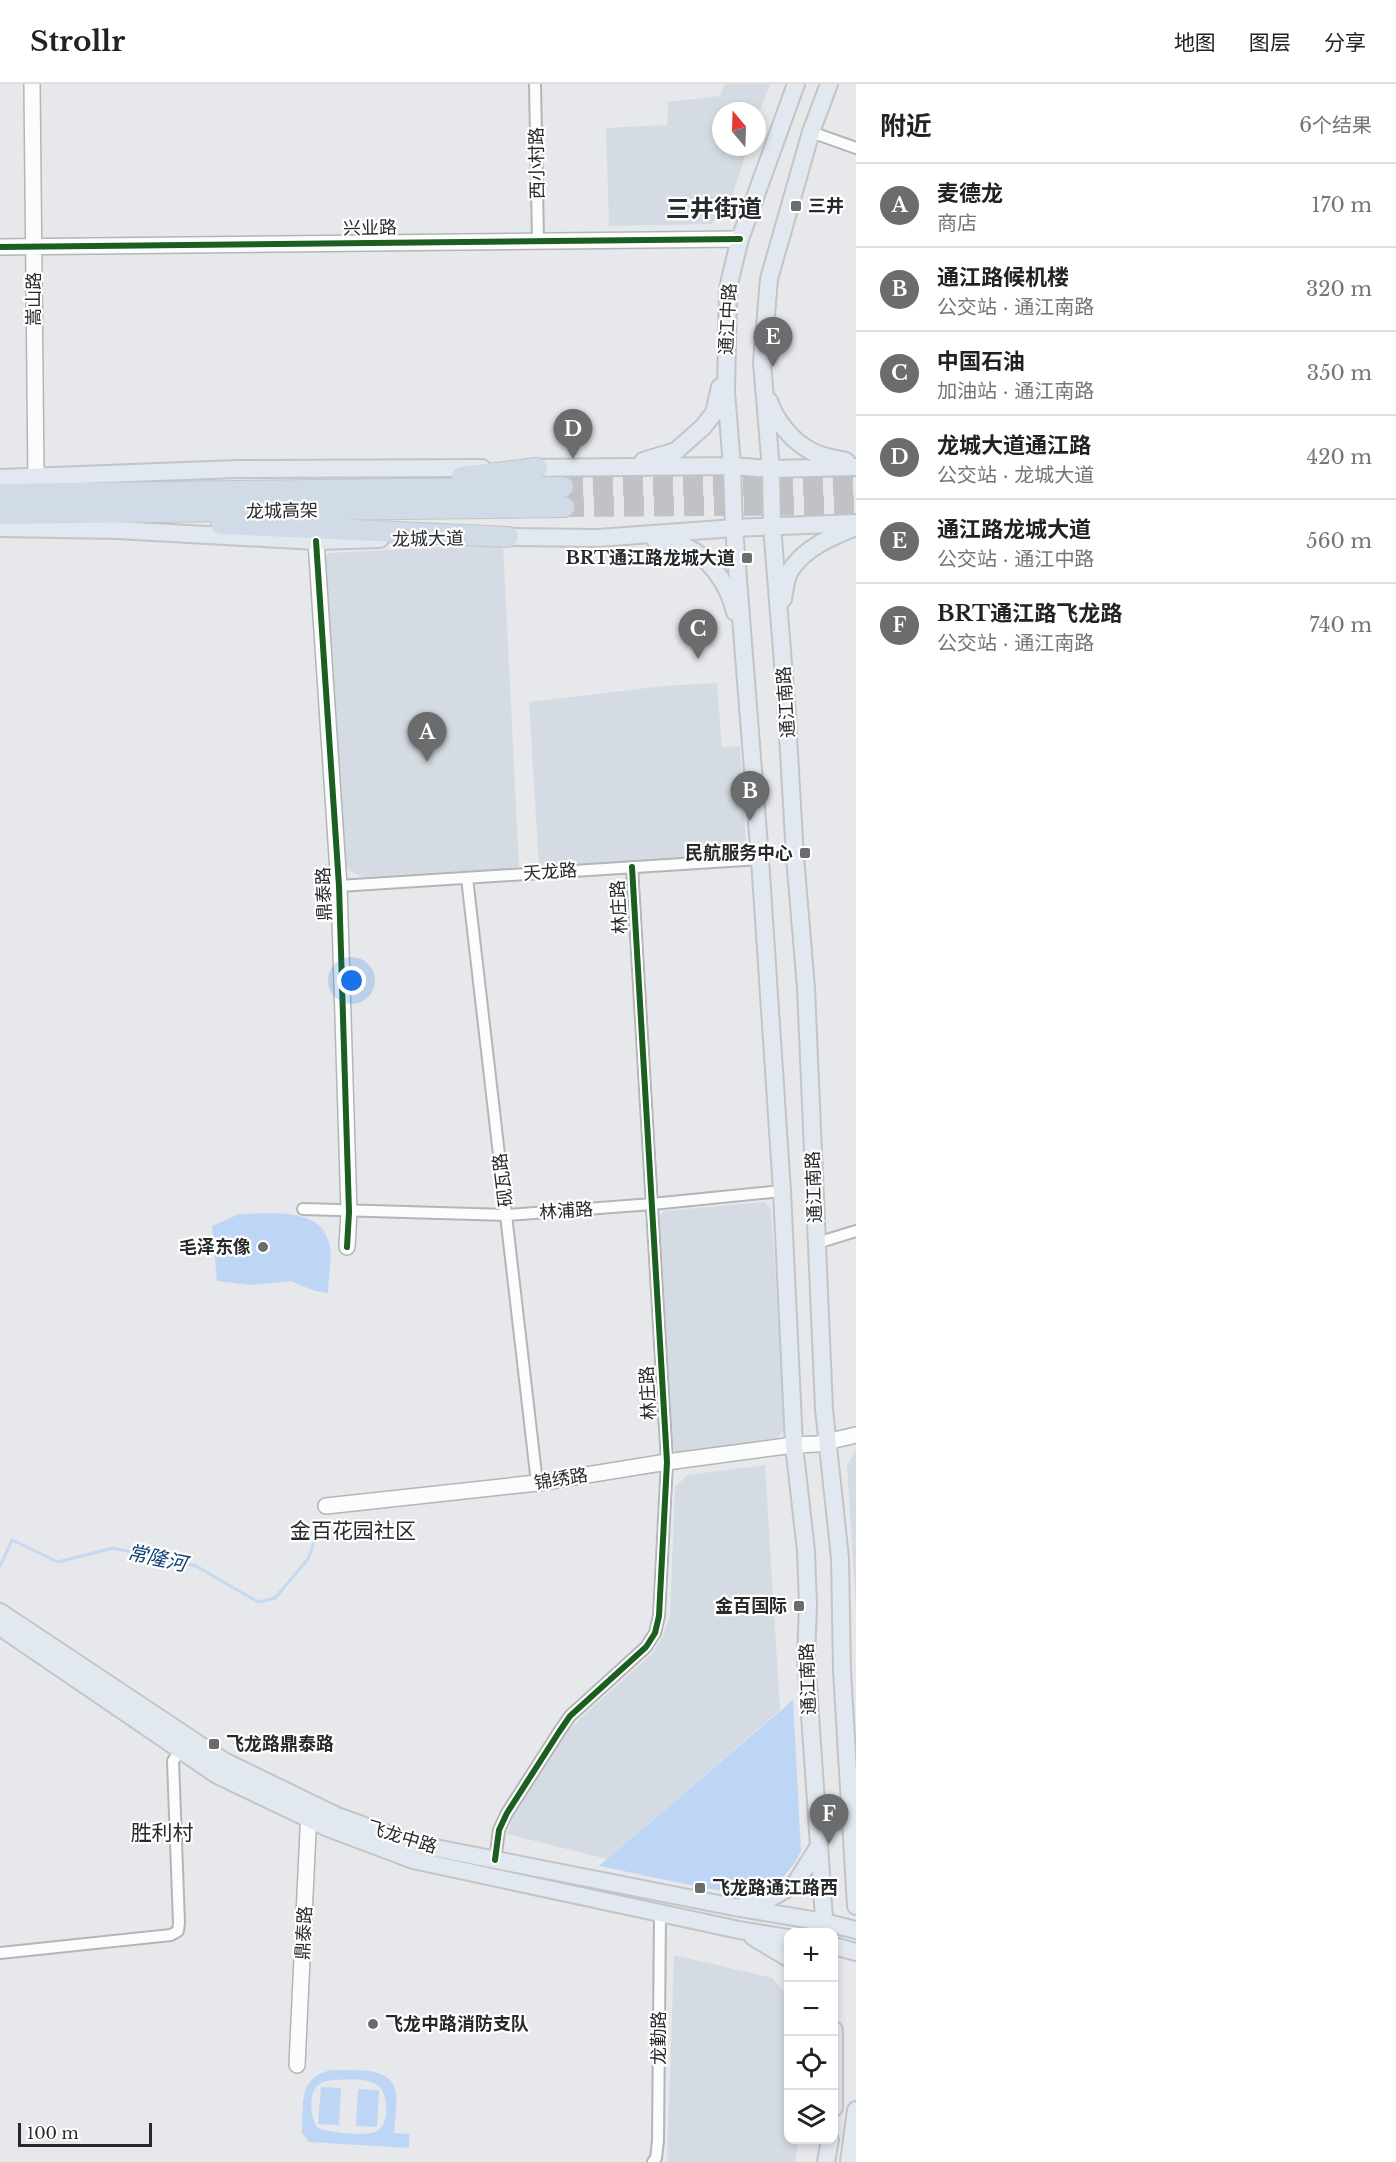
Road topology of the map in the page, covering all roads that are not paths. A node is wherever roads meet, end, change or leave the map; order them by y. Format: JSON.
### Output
{"nodes":[{"id":1,"x":32,"y":84,"type":"edge"},
{"id":2,"x":535,"y":84,"type":"edge"},
{"id":3,"x":796,"y":84,"type":"edge"},
{"id":4,"x":829,"y":84,"type":"edge"},
{"id":5,"x":811,"y":132,"type":"junction"},
{"id":6,"x":856,"y":148,"type":"edge"},
{"id":7,"x":740,"y":239,"type":"junction"},
{"id":8,"x":538,"y":241,"type":"junction"},
{"id":9,"x":0,"y":247,"type":"edge"},
{"id":10,"x":34,"y":247,"type":"junction"},
{"id":11,"x":726,"y":341,"type":"junction"},
{"id":12,"x":763,"y":380,"type":"junction"},
{"id":13,"x":856,"y":465,"type":"edge"},
{"id":14,"x":623,"y":466,"type":"junction"},
{"id":15,"x":732,"y":466,"type":"junction"},
{"id":16,"x":537,"y":468,"type":"joint"},
{"id":17,"x":771,"y":469,"type":"junction"},
{"id":18,"x":0,"y":478,"type":"edge"},
{"id":19,"x":563,"y":487,"type":"tunnel mouth"},
{"id":20,"x":0,"y":494,"type":"edge"},
{"id":21,"x":37,"y":495,"type":"junction"},
{"id":22,"x":564,"y":507,"type":"tunnel mouth"},
{"id":23,"x":0,"y":514,"type":"edge"},
{"id":24,"x":856,"y":525,"type":"edge"},
{"id":25,"x":772,"y":526,"type":"junction"},
{"id":26,"x":0,"y":528,"type":"edge"},
{"id":27,"x":734,"y":528,"type":"junction"},
{"id":28,"x":508,"y":537,"type":"junction"},
{"id":29,"x":598,"y":538,"type":"junction"},
{"id":30,"x":316,"y":541,"type":"junction"},
{"id":31,"x":781,"y":642,"type":"junction"},
{"id":32,"x":744,"y":651,"type":"junction"},
{"id":33,"x":760,"y":859,"type":"junction"},
{"id":34,"x":632,"y":867,"type":"junction"},
{"id":35,"x":467,"y":878,"type":"junction"},
{"id":36,"x":339,"y":886,"type":"junction"},
{"id":37,"x":782,"y":1191,"type":"junction"},
{"id":38,"x":652,"y":1204,"type":"junction"},
{"id":39,"x":303,"y":1209,"type":"dead end"},
{"id":40,"x":349,"y":1212,"type":"junction"},
{"id":41,"x":507,"y":1215,"type":"junction"},
{"id":42,"x":856,"y":1231,"type":"edge"},
{"id":43,"x":816,"y":1243,"type":"junction"},
{"id":44,"x":347,"y":1247,"type":"dead end"},
{"id":45,"x":856,"y":1427,"type":"edge"},
{"id":46,"x":856,"y":1435,"type":"edge"},
{"id":47,"x":827,"y":1438,"type":"junction"},
{"id":48,"x":794,"y":1445,"type":"junction"},
{"id":49,"x":667,"y":1462,"type":"junction"},
{"id":50,"x":537,"y":1483,"type":"junction"},
{"id":51,"x":326,"y":1506,"type":"dead end"},
{"id":52,"x":0,"y":1612,"type":"edge"},
{"id":53,"x":0,"y":1627,"type":"edge"},
{"id":54,"x":852,"y":1745,"type":"edge"},
{"id":55,"x":181,"y":1750,"type":"junction"},
{"id":56,"x":309,"y":1802,"type":"junction"},
{"id":57,"x":309,"y":1820,"type":"junction"},
{"id":58,"x":819,"y":1846,"type":"junction"},
{"id":59,"x":855,"y":1851,"type":"edge"},
{"id":60,"x":495,"y":1860,"type":"junction"},
{"id":61,"x":856,"y":1906,"type":"edge"},
{"id":62,"x":734,"y":1907,"type":"junction"},
{"id":63,"x":660,"y":1913,"type":"junction"},
{"id":64,"x":825,"y":1927,"type":"edge"},
{"id":65,"x":739,"y":1930,"type":"junction"},
{"id":66,"x":856,"y":1930,"type":"edge"},
{"id":67,"x":784,"y":1937,"type":"edge"},
{"id":68,"x":838,"y":1947,"type":"edge"},
{"id":69,"x":856,"y":1952,"type":"edge"},
{"id":70,"x":0,"y":1953,"type":"edge"},
{"id":71,"x":784,"y":1955,"type":"edge"},
{"id":72,"x":834,"y":2036,"type":"edge"},
{"id":73,"x":297,"y":2065,"type":"dead end"},
{"id":74,"x":834,"y":2090,"type":"edge"},
{"id":75,"x":856,"y":2110,"type":"edge"},
{"id":76,"x":829,"y":2144,"type":"edge"},
{"id":77,"x":653,"y":2162,"type":"edge"},
{"id":78,"x":826,"y":2162,"type":"edge"},
{"id":79,"x":849,"y":2162,"type":"edge"}],
"edges":[{"from":1,"to":10,"type":"street","name":"嵩山路"},
{"from":2,"to":8,"type":"street","name":"西小村路"},
{"from":3,"to":7,"type":"main road","name":"通江中路"},
{"from":4,"to":5,"type":"main road","name":"通江中路"},
{"from":5,"to":6,"type":"street"},
{"from":5,"to":12,"type":"main road","name":"通江中路"},
{"from":7,"to":8,"type":"street","name":"兴业路"},
{"from":7,"to":11,"type":"main road","name":"通江中路"},
{"from":8,"to":10,"type":"street","name":"兴业路"},
{"from":9,"to":10,"type":"street","name":"兴业路"},
{"from":10,"to":21,"type":"street","name":"嵩山路"},
{"from":11,"to":14,"type":"main road"},
{"from":11,"to":15,"type":"main road","name":"通江中路"},
{"from":12,"to":13,"type":"main road"},
{"from":12,"to":17,"type":"main road","name":"通江中路"},
{"from":13,"to":17,"type":"main road"},
{"from":14,"to":15,"type":"main road"},
{"from":14,"to":16,"type":"main road"},
{"from":15,"to":17,"type":"main road"},
{"from":15,"to":27,"type":"main road","name":"通江中路"},
{"from":16,"to":21,"type":"highway"},
{"from":17,"to":25,"type":"main road","name":"通江南路"},
{"from":18,"to":21,"type":"main road"},
{"from":19,"to":21,"type":"highway","name":"龙城高架"},
{"from":20,"to":21,"type":"highway","name":"龙城高架"},
{"from":21,"to":22,"type":"highway","name":"龙城高架"},
{"from":21,"to":23,"type":"highway","name":"龙城高架"},
{"from":21,"to":28,"type":"highway"},
{"from":24,"to":25,"type":"main road","name":"龙城大道"},
{"from":24,"to":31,"type":"main road"},
{"from":25,"to":27,"type":"main road","name":"龙城大道"},
{"from":25,"to":31,"type":"main road","name":"通江南路"},
{"from":26,"to":30,"type":"main road","name":"龙城大道"},
{"from":27,"to":29,"type":"main road","name":"龙城大道"},
{"from":27,"to":32,"type":"main road","name":"通江南路"},
{"from":28,"to":29,"type":"main road","name":"龙城大道"},
{"from":28,"to":30,"type":"main road","name":"龙城大道"},
{"from":29,"to":32,"type":"main road"},
{"from":30,"to":36,"type":"street","name":"鼎泰路"},
{"from":31,"to":43,"type":"main road","name":"通江南路"},
{"from":32,"to":33,"type":"main road","name":"通江南路"},
{"from":33,"to":34,"type":"street","name":"天龙路"},
{"from":33,"to":37,"type":"main road","name":"通江南路"},
{"from":34,"to":35,"type":"street","name":"天龙路"},
{"from":34,"to":38,"type":"street","name":"林庄路"},
{"from":35,"to":36,"type":"street","name":"天龙路"},
{"from":35,"to":41,"type":"street","name":"砚瓦路"},
{"from":36,"to":40,"type":"street","name":"鼎泰路"},
{"from":37,"to":38,"type":"street","name":"林浦路"},
{"from":37,"to":48,"type":"main road","name":"通江南路"},
{"from":38,"to":41,"type":"street","name":"林浦路"},
{"from":38,"to":49,"type":"street","name":"林庄路"},
{"from":39,"to":40,"type":"street","name":"林浦路"},
{"from":40,"to":41,"type":"street","name":"林浦路"},
{"from":40,"to":44,"type":"street","name":"鼎泰路"},
{"from":41,"to":50,"type":"street","name":"砚瓦路"},
{"from":42,"to":43,"type":"street"},
{"from":43,"to":47,"type":"main road","name":"通江南路"},
{"from":45,"to":47,"type":"street","name":"锦绣路"},
{"from":46,"to":47,"type":"street","name":"锦绣路"},
{"from":47,"to":48,"type":"street","name":"锦绣路"},
{"from":47,"to":54,"type":"main road","name":"通江南路"},
{"from":48,"to":49,"type":"street","name":"锦绣路"},
{"from":48,"to":58,"type":"main road","name":"通江南路"},
{"from":49,"to":50,"type":"street","name":"锦绣路"},
{"from":49,"to":60,"type":"street","name":"林庄路"},
{"from":50,"to":51,"type":"street","name":"锦绣路"},
{"from":52,"to":56,"type":"main road","name":"飞龙中路"},
{"from":53,"to":55,"type":"main road","name":"飞龙中路"},
{"from":54,"to":59,"type":"main road","name":"通江南路"},
{"from":55,"to":57,"type":"main road","name":"飞龙中路"},
{"from":55,"to":70,"type":"street"},
{"from":56,"to":57,"type":"street","name":"鼎泰路"},
{"from":56,"to":60,"type":"main road","name":"飞龙中路"},
{"from":57,"to":63,"type":"main road","name":"飞龙中路"},
{"from":57,"to":73,"type":"street","name":"鼎泰路"},
{"from":58,"to":62,"type":"main road"},
{"from":58,"to":64,"type":"main road","name":"通江南路"},
{"from":59,"to":61,"type":"main road","name":"通江南路"},
{"from":60,"to":62,"type":"main road","name":"飞龙中路"},
{"from":62,"to":64,"type":"main road","name":"飞龙中路"},
{"from":63,"to":65,"type":"main road","name":"飞龙中路"},
{"from":63,"to":77,"type":"street","name":"龙勤路"},
{"from":64,"to":66,"type":"main road","name":"飞龙中路"},
{"from":65,"to":67,"type":"main road","name":"飞龙中路"},
{"from":65,"to":71,"type":"main road"},
{"from":68,"to":69,"type":"main road"},
{"from":72,"to":74,"type":"main road"},
{"from":75,"to":79,"type":"main road"},
{"from":76,"to":78,"type":"main road"}]}
